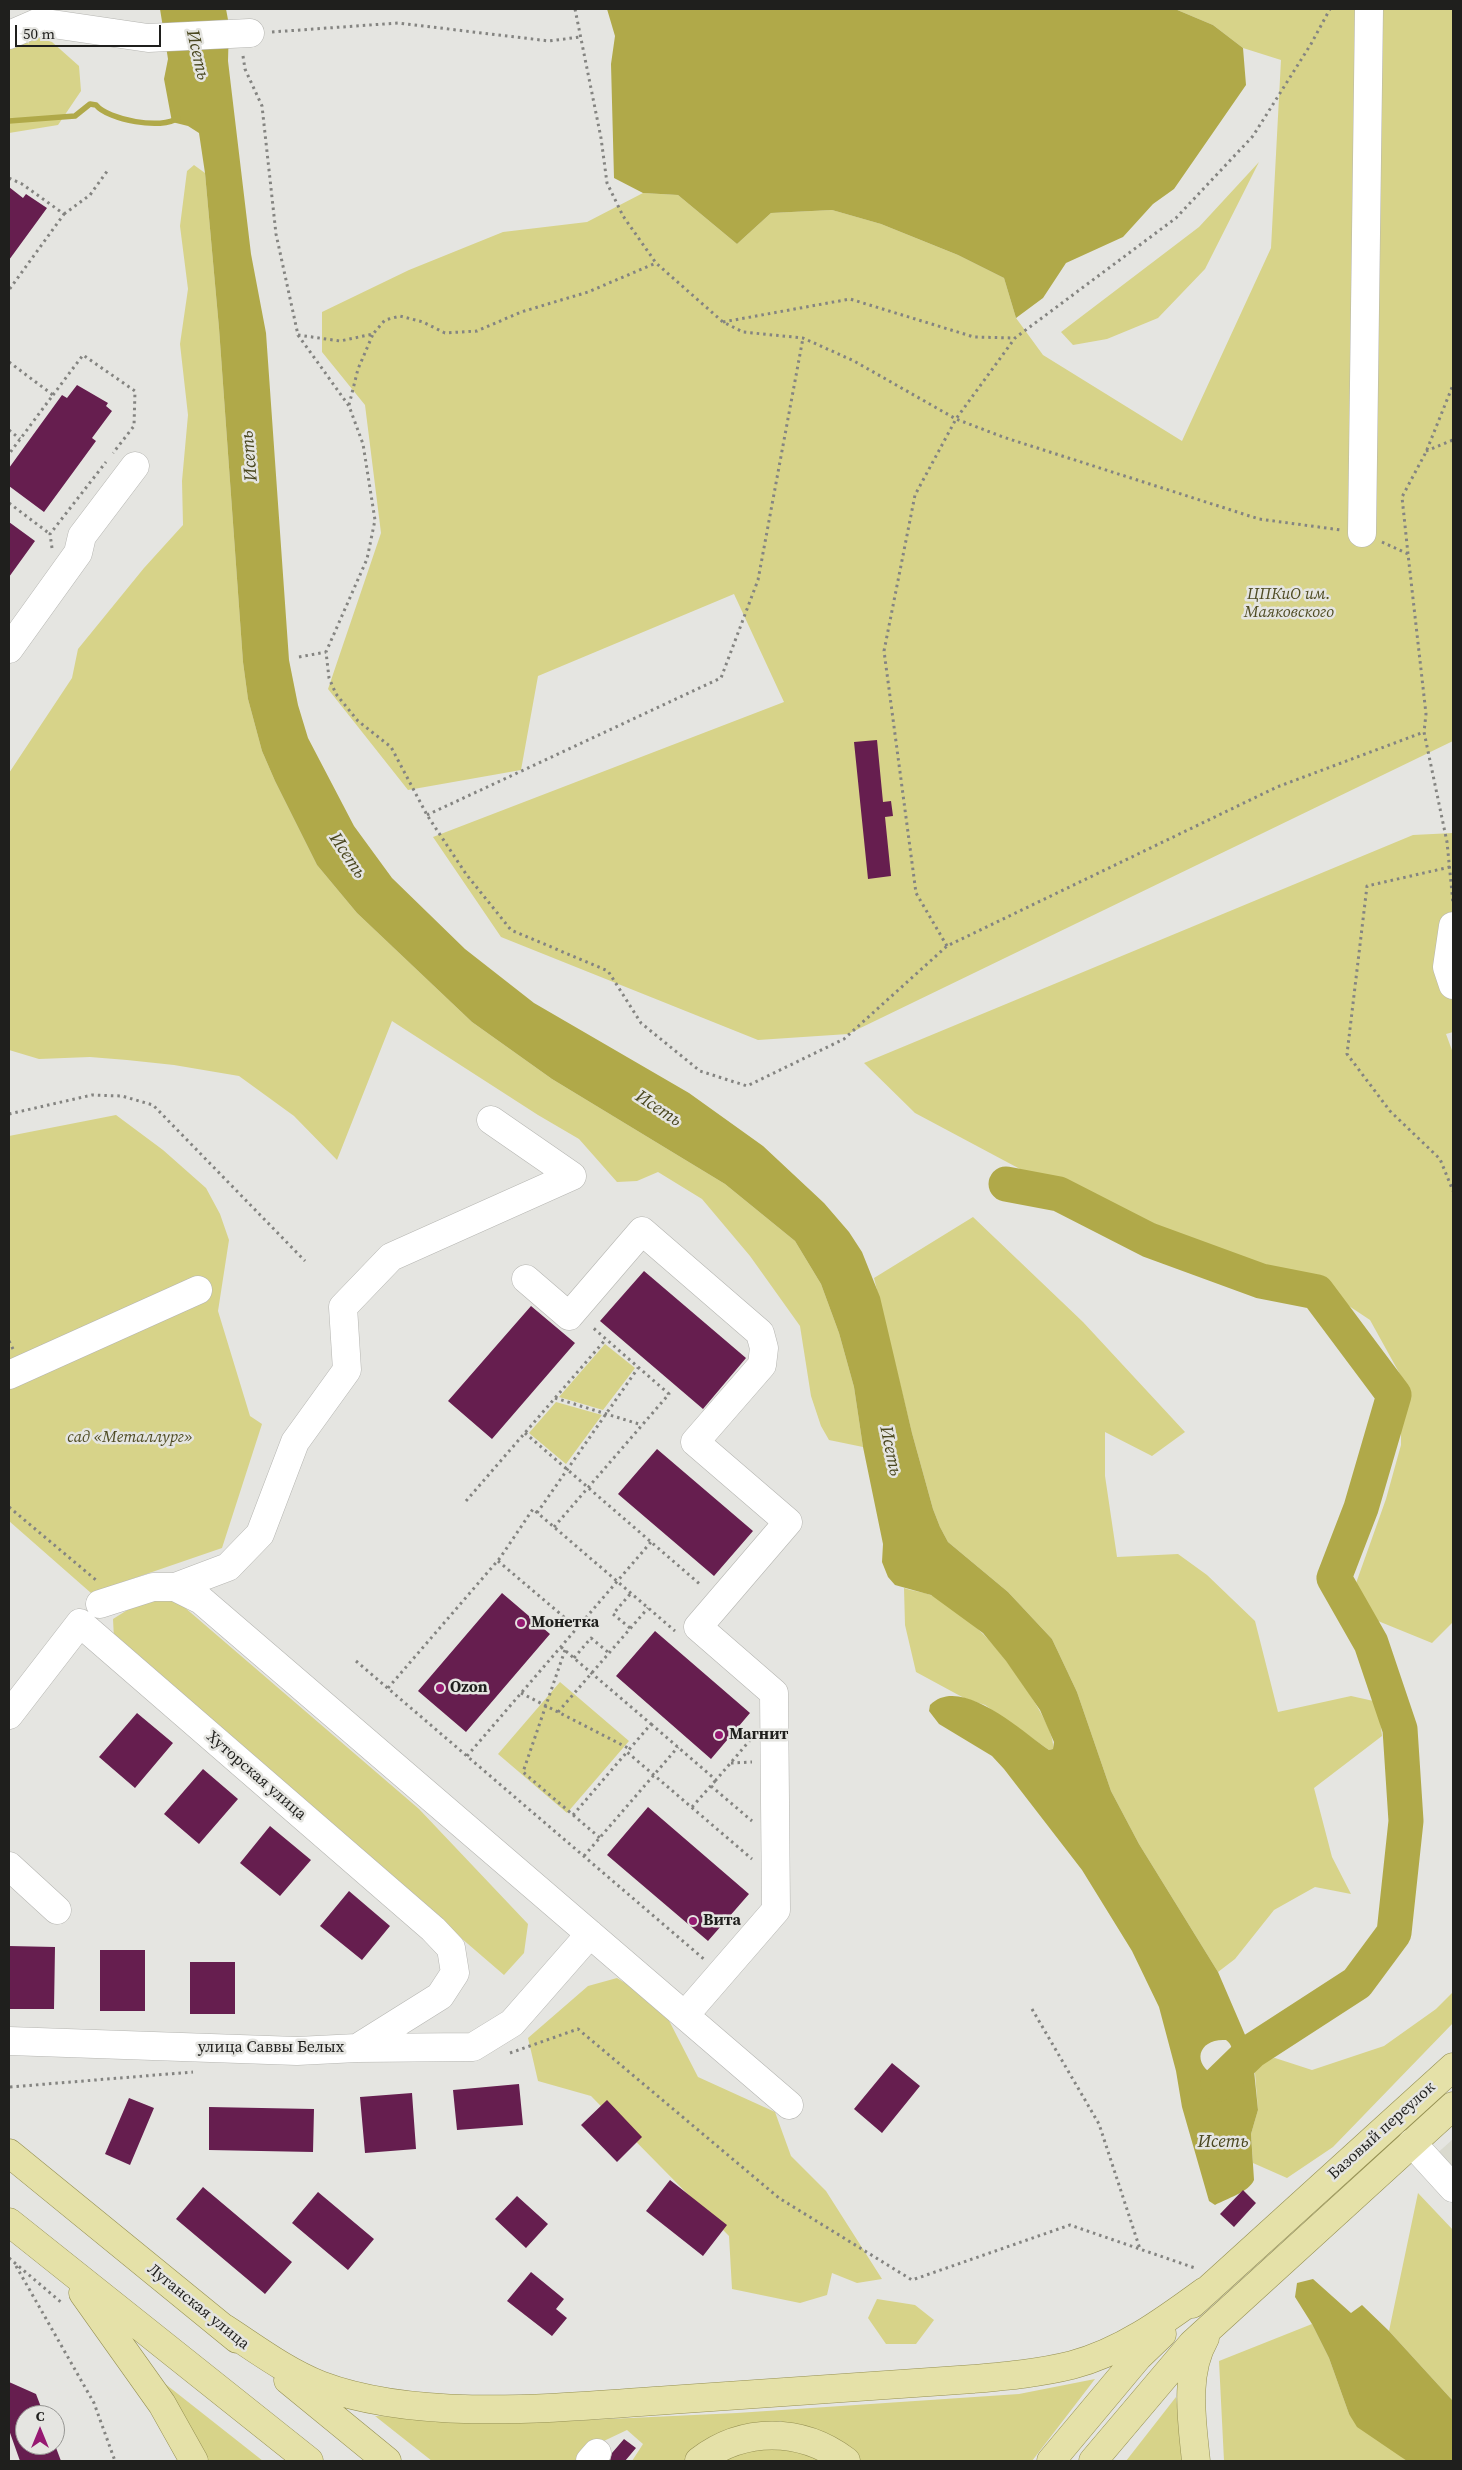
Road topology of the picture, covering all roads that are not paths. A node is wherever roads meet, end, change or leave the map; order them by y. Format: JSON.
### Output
{"nodes":[{"id":1,"x":1369,"y":9,"type":"edge"},
{"id":2,"x":37,"y":15,"type":"edge"},
{"id":3,"x":250,"y":33,"type":"road end"},
{"id":4,"x":9,"y":35,"type":"edge"},
{"id":5,"x":135,"y":466,"type":"dead end"},
{"id":6,"x":1362,"y":532,"type":"road end"},
{"id":7,"x":9,"y":649,"type":"edge"},
{"id":8,"x":1453,"y":926,"type":"edge"},
{"id":9,"x":1453,"y":985,"type":"edge"},
{"id":10,"x":491,"y":1120,"type":"dead end"},
{"id":11,"x":526,"y":1279,"type":"dead end"},
{"id":12,"x":198,"y":1290,"type":"dead end"},
{"id":13,"x":9,"y":1375,"type":"edge"},
{"id":14,"x":174,"y":1587,"type":"junction"},
{"id":15,"x":100,"y":1604,"type":"road end"},
{"id":16,"x":9,"y":1715,"type":"edge"},
{"id":17,"x":9,"y":1866,"type":"edge"},
{"id":18,"x":57,"y":1910,"type":"dead end"},
{"id":19,"x":433,"y":1929,"type":"joint"},
{"id":20,"x":590,"y":1934,"type":"junction"},
{"id":21,"x":685,"y":2015,"type":"junction"},
{"id":22,"x":9,"y":2041,"type":"edge"},
{"id":23,"x":357,"y":2048,"type":"junction"},
{"id":24,"x":1453,"y":2067,"type":"edge"},
{"id":25,"x":789,"y":2104,"type":"dead end"},
{"id":26,"x":1453,"y":2106,"type":"edge"},
{"id":27,"x":1412,"y":2143,"type":"junction"},
{"id":28,"x":9,"y":2153,"type":"edge"},
{"id":29,"x":1453,"y":2188,"type":"edge"},
{"id":30,"x":9,"y":2222,"type":"edge"},
{"id":31,"x":63,"y":2265,"type":"junction"},
{"id":32,"x":1200,"y":2280,"type":"junction"},
{"id":33,"x":1215,"y":2322,"type":"junction"},
{"id":34,"x":224,"y":2328,"type":"junction"},
{"id":35,"x":194,"y":2461,"type":"edge"},
{"id":36,"x":309,"y":2461,"type":"edge"},
{"id":37,"x":387,"y":2461,"type":"edge"},
{"id":38,"x":699,"y":2461,"type":"edge"},
{"id":39,"x":846,"y":2461,"type":"edge"},
{"id":40,"x":1051,"y":2461,"type":"edge"},
{"id":41,"x":1092,"y":2461,"type":"edge"},
{"id":42,"x":1196,"y":2461,"type":"edge"}],
"edges":[{"from":1,"to":6,"type":"street"},
{"from":2,"to":3,"type":"street"},
{"from":2,"to":4,"type":"street"},
{"from":5,"to":7,"type":"street"},
{"from":8,"to":9,"type":"street"},
{"from":10,"to":14,"type":"street"},
{"from":11,"to":21,"type":"street"},
{"from":12,"to":13,"type":"street"},
{"from":14,"to":15,"type":"street"},
{"from":14,"to":20,"type":"street"},
{"from":16,"to":19,"type":"street","name":"Хуторская улица"},
{"from":17,"to":18,"type":"street"},
{"from":19,"to":23,"type":"street","name":"улица Саввы Белых"},
{"from":20,"to":21,"type":"street"},
{"from":20,"to":23,"type":"street"},
{"from":21,"to":25,"type":"street"},
{"from":22,"to":23,"type":"street","name":"улица Саввы Белых"},
{"from":24,"to":32,"type":"main road","name":"Базовый переулок"},
{"from":26,"to":27,"type":"main road","name":"Базовый переулок"},
{"from":27,"to":29,"type":"street"},
{"from":27,"to":33,"type":"main road","name":"Базовый переулок"},
{"from":28,"to":34,"type":"main road","name":"Луганская улица"},
{"from":30,"to":31,"type":"main road"},
{"from":31,"to":35,"type":"main road"},
{"from":31,"to":36,"type":"main road"},
{"from":32,"to":34,"type":"main road"},
{"from":32,"to":40,"type":"main road"},
{"from":33,"to":41,"type":"main road"},
{"from":33,"to":42,"type":"main road"},
{"from":34,"to":37,"type":"main road","name":"Луганская улица"},
{"from":38,"to":39,"type":"main road"}]}
